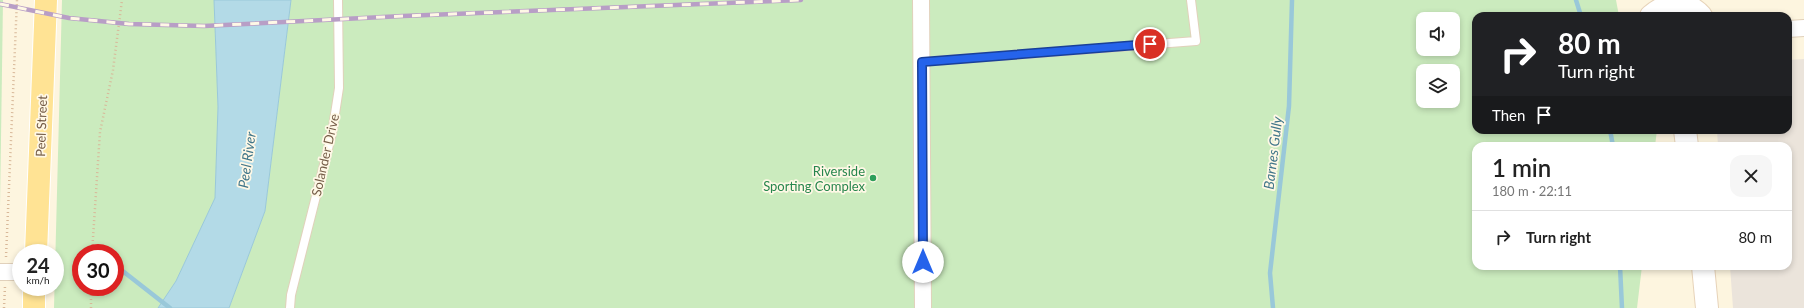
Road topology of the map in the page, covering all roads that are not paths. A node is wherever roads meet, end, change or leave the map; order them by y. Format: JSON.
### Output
{"nodes":[{"id":1,"x":46,"y":0,"type":"edge"},
{"id":2,"x":338,"y":0,"type":"edge"},
{"id":3,"x":921,"y":0,"type":"edge"},
{"id":4,"x":1191,"y":0,"type":"edge"},
{"id":5,"x":1645,"y":0,"type":"edge"},
{"id":6,"x":1696,"y":10,"type":"edge"},
{"id":7,"x":1645,"y":12,"type":"edge"},
{"id":8,"x":1657,"y":12,"type":"edge"},
{"id":9,"x":1804,"y":28,"type":"edge"},
{"id":10,"x":1792,"y":29,"type":"edge"},
{"id":11,"x":922,"y":62,"type":"junction"},
{"id":12,"x":36,"y":244,"type":"edge"},
{"id":13,"x":1703,"y":270,"type":"edge"},
{"id":14,"x":34,"y":296,"type":"edge"},
{"id":15,"x":34,"y":308,"type":"edge"},
{"id":16,"x":290,"y":308,"type":"edge"},
{"id":17,"x":924,"y":308,"type":"edge"},
{"id":18,"x":1707,"y":308,"type":"edge"}],
"edges":[{"from":1,"to":12,"type":"main road","name":"Peel Street"},
{"from":2,"to":16,"type":"lane","name":"Solander Drive"},
{"from":3,"to":11,"type":"street"},
{"from":4,"to":11,"type":"lane"},
{"from":5,"to":7,"type":"street"},
{"from":6,"to":8,"type":"street"},
{"from":9,"to":10,"type":"street"},
{"from":11,"to":17,"type":"street"},
{"from":13,"to":18,"type":"street"},
{"from":14,"to":15,"type":"main road"}]}
